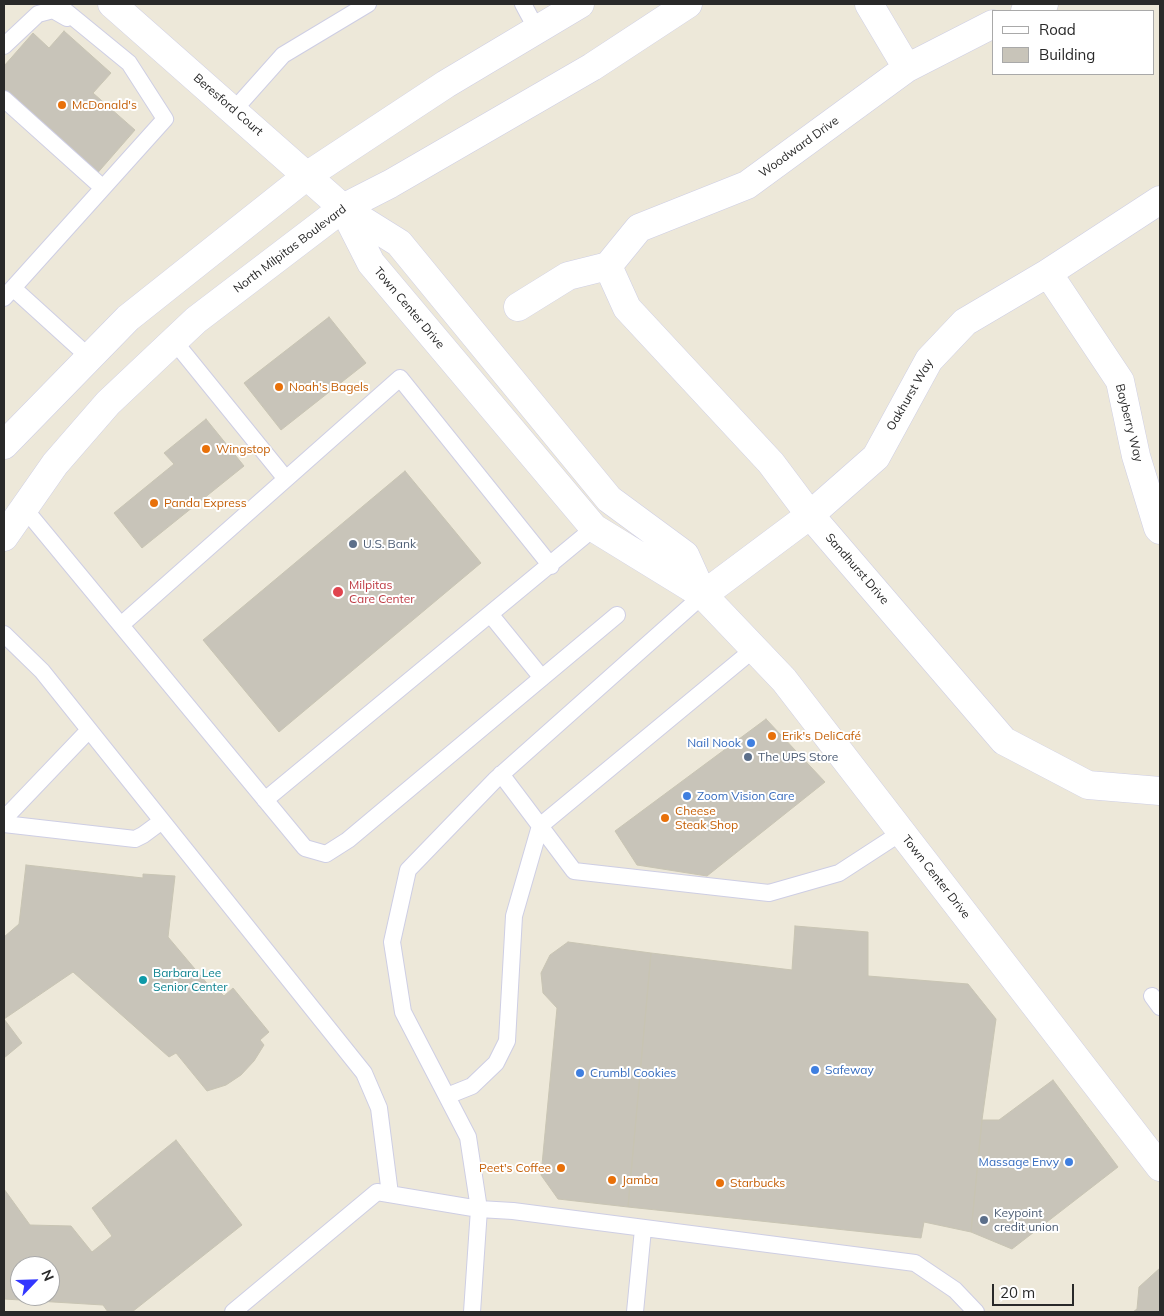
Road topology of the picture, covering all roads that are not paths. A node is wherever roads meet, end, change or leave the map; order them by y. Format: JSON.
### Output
{"nodes":[{"id":1,"x":57,"y":4,"type":"edge"},
{"id":2,"x":112,"y":4,"type":"edge"},
{"id":3,"x":368,"y":4,"type":"edge"},
{"id":4,"x":523,"y":4,"type":"edge"},
{"id":5,"x":580,"y":4,"type":"edge"},
{"id":6,"x":688,"y":4,"type":"edge"},
{"id":7,"x":869,"y":4,"type":"edge"},
{"id":8,"x":1044,"y":4,"type":"edge"},
{"id":9,"x":1029,"y":10,"type":"edge"},
{"id":10,"x":992,"y":25,"type":"edge"},
{"id":11,"x":537,"y":30,"type":"junction"},
{"id":12,"x":91,"y":32,"type":"junction"},
{"id":13,"x":4,"y":46,"type":"edge"},
{"id":14,"x":907,"y":68,"type":"junction"},
{"id":15,"x":4,"y":99,"type":"edge"},
{"id":16,"x":234,"y":110,"type":"junction"},
{"id":17,"x":308,"y":175,"type":"junction"},
{"id":18,"x":103,"y":188,"type":"junction"},
{"id":19,"x":1160,"y":200,"type":"edge"},
{"id":20,"x":343,"y":208,"type":"junction"},
{"id":21,"x":608,"y":266,"type":"junction"},
{"id":22,"x":1048,"y":273,"type":"junction"},
{"id":23,"x":8,"y":293,"type":"edge"},
{"id":24,"x":518,"y":308,"type":"dead end"},
{"id":25,"x":174,"y":341,"type":"junction"},
{"id":26,"x":89,"y":357,"type":"junction"},
{"id":27,"x":4,"y":445,"type":"edge"},
{"id":28,"x":286,"y":479,"type":"junction"},
{"id":29,"x":24,"y":508,"type":"junction"},
{"id":30,"x":810,"y":515,"type":"junction"},
{"id":31,"x":594,"y":528,"type":"junction"},
{"id":32,"x":1160,"y":530,"type":"edge"},
{"id":33,"x":4,"y":537,"type":"edge"},
{"id":34,"x":550,"y":566,"type":"junction"},
{"id":35,"x":702,"y":595,"type":"junction"},
{"id":36,"x":490,"y":614,"type":"junction"},
{"id":37,"x":617,"y":615,"type":"dead end"},
{"id":38,"x":121,"y":625,"type":"junction"},
{"id":39,"x":4,"y":634,"type":"edge"},
{"id":40,"x":754,"y":648,"type":"junction"},
{"id":41,"x":542,"y":678,"type":"junction"},
{"id":42,"x":89,"y":730,"type":"junction"},
{"id":43,"x":501,"y":774,"type":"junction"},
{"id":44,"x":1160,"y":791,"type":"edge"},
{"id":45,"x":265,"y":800,"type":"junction"},
{"id":46,"x":4,"y":819,"type":"edge"},
{"id":47,"x":162,"y":821,"type":"junction"},
{"id":48,"x":4,"y":824,"type":"edge"},
{"id":49,"x":540,"y":826,"type":"junction"},
{"id":50,"x":902,"y":832,"type":"junction"},
{"id":51,"x":447,"y":1096,"type":"junction"},
{"id":52,"x":1160,"y":1167,"type":"edge"},
{"id":53,"x":390,"y":1194,"type":"junction"},
{"id":54,"x":479,"y":1208,"type":"junction"},
{"id":55,"x":643,"y":1229,"type":"junction"},
{"id":56,"x":233,"y":1312,"type":"edge"},
{"id":57,"x":472,"y":1312,"type":"edge"},
{"id":58,"x":635,"y":1312,"type":"edge"},
{"id":59,"x":976,"y":1312,"type":"edge"}],
"edges":[{"from":1,"to":12,"type":"lane"},
{"from":2,"to":16,"type":"street","name":"Beresford Court"},
{"from":3,"to":16,"type":"lane"},
{"from":4,"to":11,"type":"lane"},
{"from":5,"to":11,"type":"street"},
{"from":6,"to":20,"type":"street","name":"North Milpitas Boulevard"},
{"from":7,"to":14,"type":"street"},
{"from":8,"to":9,"type":"street"},
{"from":10,"to":14,"type":"street","name":"Woodward Drive"},
{"from":11,"to":17,"type":"street"},
{"from":12,"to":13,"type":"lane"},
{"from":12,"to":18,"type":"lane"},
{"from":14,"to":21,"type":"street","name":"Woodward Drive"},
{"from":15,"to":18,"type":"lane"},
{"from":16,"to":17,"type":"street","name":"Beresford Court"},
{"from":17,"to":20,"type":"street","name":"Beresford Court"},
{"from":17,"to":26,"type":"street"},
{"from":18,"to":23,"type":"lane"},
{"from":19,"to":22,"type":"street","name":"Oakhurst Way"},
{"from":20,"to":25,"type":"street","name":"North Milpitas Boulevard"},
{"from":20,"to":31,"type":"street","name":"Town Center Drive"},
{"from":20,"to":35,"type":"street","name":"Town Center Drive"},
{"from":21,"to":24,"type":"street"},
{"from":21,"to":30,"type":"street","name":"Sandhurst Drive"},
{"from":22,"to":30,"type":"street","name":"Oakhurst Way"},
{"from":22,"to":32,"type":"street","name":"Bayberry Way"},
{"from":23,"to":26,"type":"lane"},
{"from":25,"to":28,"type":"lane"},
{"from":25,"to":29,"type":"street","name":"North Milpitas Boulevard"},
{"from":26,"to":27,"type":"street"},
{"from":28,"to":34,"type":"lane"},
{"from":28,"to":38,"type":"lane"},
{"from":29,"to":33,"type":"street","name":"North Milpitas Boulevard"},
{"from":29,"to":38,"type":"lane"},
{"from":30,"to":35,"type":"street","name":"Oakhurst Way"},
{"from":30,"to":44,"type":"street","name":"Sandhurst Drive"},
{"from":31,"to":34,"type":"lane"},
{"from":31,"to":35,"type":"street","name":"Town Center Drive"},
{"from":34,"to":36,"type":"lane"},
{"from":35,"to":40,"type":"street","name":"Town Center Drive"},
{"from":35,"to":43,"type":"lane"},
{"from":36,"to":41,"type":"lane"},
{"from":36,"to":45,"type":"lane"},
{"from":37,"to":41,"type":"lane"},
{"from":38,"to":45,"type":"lane"},
{"from":39,"to":42,"type":"lane"},
{"from":40,"to":49,"type":"lane"},
{"from":40,"to":50,"type":"street","name":"Town Center Drive"},
{"from":41,"to":45,"type":"lane"},
{"from":42,"to":46,"type":"lane"},
{"from":42,"to":47,"type":"lane"},
{"from":43,"to":49,"type":"lane"},
{"from":43,"to":51,"type":"lane"},
{"from":47,"to":48,"type":"lane"},
{"from":47,"to":53,"type":"lane"},
{"from":49,"to":50,"type":"lane"},
{"from":49,"to":51,"type":"lane"},
{"from":50,"to":52,"type":"street","name":"Town Center Drive"},
{"from":51,"to":54,"type":"lane"},
{"from":53,"to":54,"type":"lane"},
{"from":53,"to":56,"type":"lane"},
{"from":54,"to":55,"type":"lane"},
{"from":54,"to":57,"type":"lane"},
{"from":55,"to":58,"type":"lane"},
{"from":55,"to":59,"type":"lane"}]}
